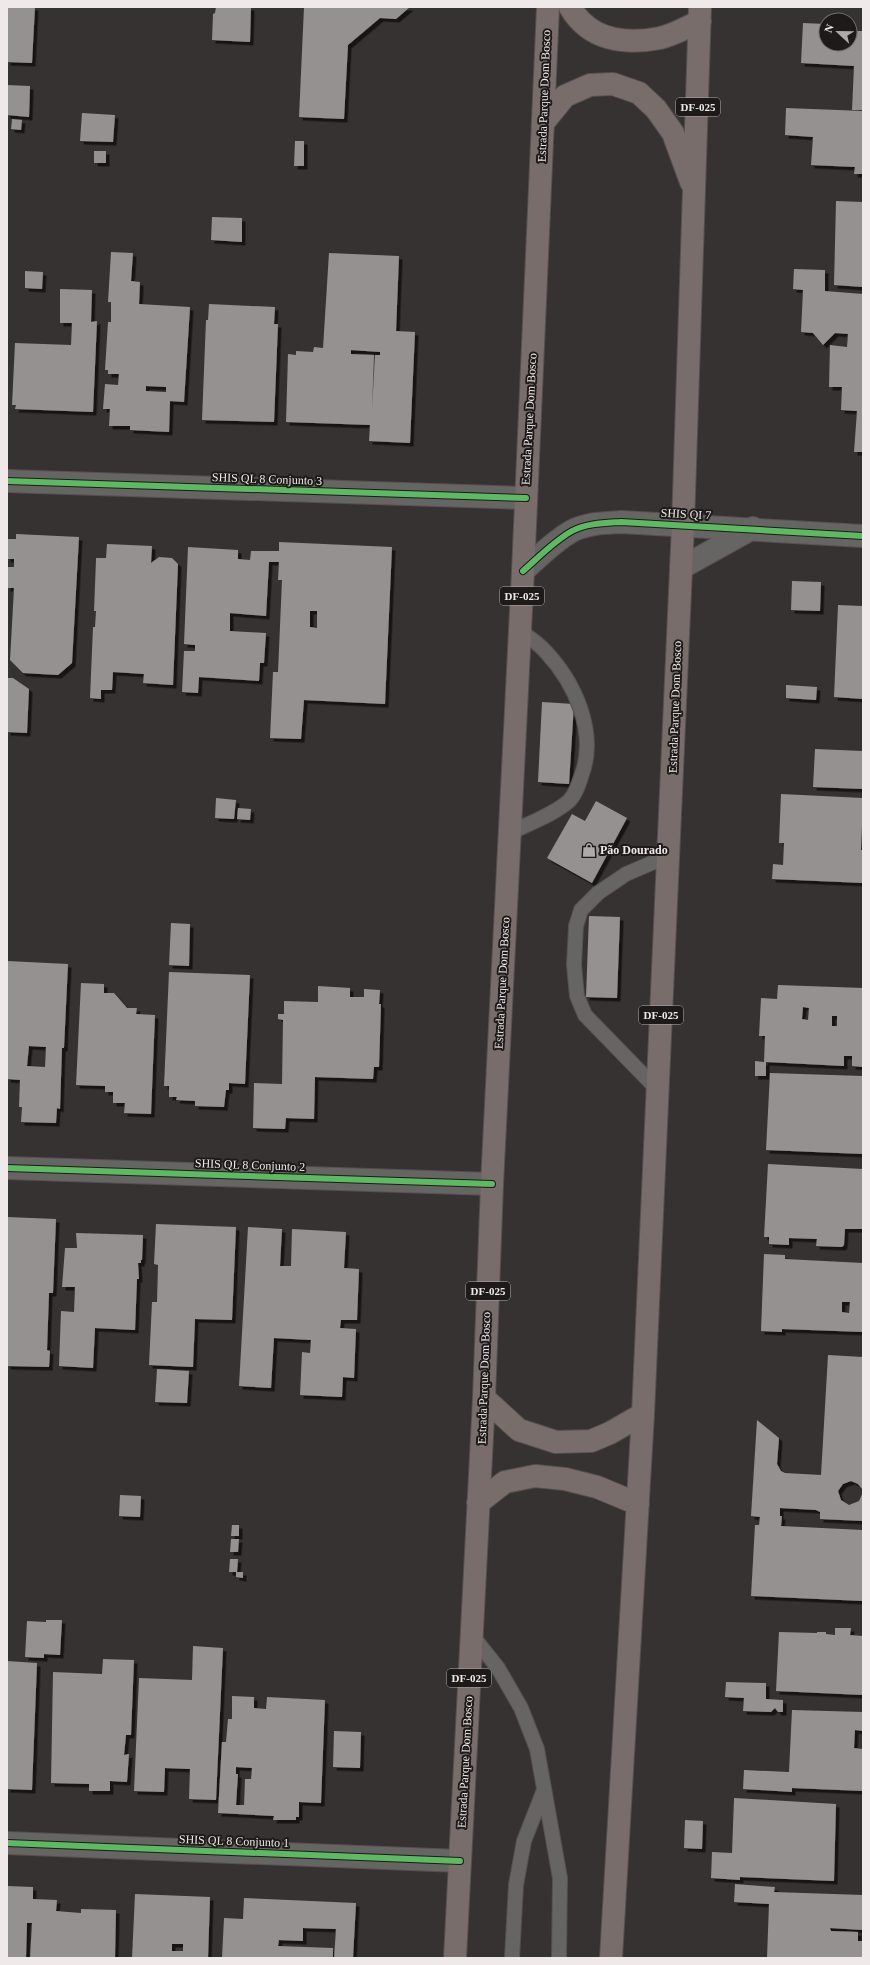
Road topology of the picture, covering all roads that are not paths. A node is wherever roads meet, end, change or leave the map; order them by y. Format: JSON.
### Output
{"nodes":[{"id":1,"x":548,"y":7,"type":"edge"},
{"id":2,"x":570,"y":7,"type":"edge"},
{"id":3,"x":700,"y":14,"type":"edge"},
{"id":4,"x":543,"y":123,"type":"junction"},
{"id":5,"x":695,"y":193,"type":"junction"},
{"id":6,"x":7,"y":481,"type":"edge"},
{"id":7,"x":526,"y":498,"type":"junction"},
{"id":8,"x":683,"y":525,"type":"junction"},
{"id":9,"x":752,"y":528,"type":"junction"},
{"id":10,"x":863,"y":536,"type":"edge"},
{"id":11,"x":681,"y":568,"type":"junction"},
{"id":12,"x":523,"y":571,"type":"junction"},
{"id":13,"x":520,"y":630,"type":"junction"},
{"id":14,"x":510,"y":833,"type":"junction"},
{"id":15,"x":668,"y":856,"type":"junction"},
{"id":16,"x":658,"y":1090,"type":"junction"},
{"id":17,"x":7,"y":1168,"type":"edge"},
{"id":18,"x":492,"y":1184,"type":"junction"},
{"id":19,"x":484,"y":1398,"type":"junction"},
{"id":20,"x":643,"y":1414,"type":"junction"},
{"id":21,"x":478,"y":1503,"type":"junction"},
{"id":22,"x":638,"y":1504,"type":"junction"},
{"id":23,"x":471,"y":1634,"type":"junction"},
{"id":24,"x":544,"y":1790,"type":"junction"},
{"id":25,"x":7,"y":1843,"type":"edge"},
{"id":26,"x":460,"y":1861,"type":"junction"},
{"id":27,"x":455,"y":1958,"type":"edge"},
{"id":28,"x":512,"y":1958,"type":"edge"},
{"id":29,"x":559,"y":1958,"type":"edge"},
{"id":30,"x":611,"y":1958,"type":"edge"}],
"edges":[{"from":1,"to":4,"type":"main road","name":"Estrada Parque Dom Bosco","number":"DF-025"},
{"from":2,"to":3,"type":"main road"},
{"from":3,"to":5,"type":"main road","name":"Estrada Parque Dom Bosco","number":"DF-025"},
{"from":4,"to":5,"type":"main road"},
{"from":4,"to":7,"type":"main road","name":"Estrada Parque Dom Bosco","number":"DF-025"},
{"from":5,"to":8,"type":"main road","name":"Estrada Parque Dom Bosco","number":"DF-025"},
{"from":6,"to":7,"type":"street","name":"SHIS QL 8 Conjunto 3"},
{"from":7,"to":12,"type":"main road","name":"Estrada Parque Dom Bosco","number":"DF-025"},
{"from":8,"to":9,"type":"street","name":"SHIS QI 7"},
{"from":8,"to":11,"type":"main road","name":"Estrada Parque Dom Bosco","number":"DF-025"},
{"from":8,"to":12,"type":"street","name":"SHIS QI 7"},
{"from":9,"to":10,"type":"street","name":"SHIS QI 7"},
{"from":9,"to":11,"type":"street"},
{"from":11,"to":15,"type":"main road","name":"Estrada Parque Dom Bosco","number":"DF-025"},
{"from":12,"to":13,"type":"main road","name":"Estrada Parque Dom Bosco","number":"DF-025"},
{"from":13,"to":14,"type":"main road","name":"Estrada Parque Dom Bosco","number":"DF-025"},
{"from":13,"to":14,"type":"lane"},
{"from":14,"to":18,"type":"main road","name":"Estrada Parque Dom Bosco","number":"DF-025"},
{"from":15,"to":16,"type":"main road","name":"Estrada Parque Dom Bosco","number":"DF-025"},
{"from":15,"to":16,"type":"lane"},
{"from":16,"to":20,"type":"main road","name":"Estrada Parque Dom Bosco","number":"DF-025"},
{"from":17,"to":18,"type":"street","name":"SHIS QL 8 Conjunto 2"},
{"from":18,"to":19,"type":"main road","name":"Estrada Parque Dom Bosco","number":"DF-025"},
{"from":19,"to":20,"type":"main road"},
{"from":19,"to":21,"type":"main road","name":"Estrada Parque Dom Bosco","number":"DF-025"},
{"from":20,"to":22,"type":"main road","name":"Estrada Parque Dom Bosco","number":"DF-025"},
{"from":21,"to":22,"type":"main road"},
{"from":21,"to":23,"type":"main road","name":"Estrada Parque Dom Bosco","number":"DF-025"},
{"from":22,"to":30,"type":"main road","name":"Estrada Parque Dom Bosco","number":"DF-025"},
{"from":23,"to":24,"type":"lane"},
{"from":23,"to":26,"type":"main road","name":"Estrada Parque Dom Bosco","number":"DF-025"},
{"from":24,"to":28,"type":"lane"},
{"from":24,"to":29,"type":"lane"},
{"from":25,"to":26,"type":"street","name":"SHIS QL 8 Conjunto 1"},
{"from":26,"to":27,"type":"main road","name":"Estrada Parque Dom Bosco","number":"DF-025"}]}
